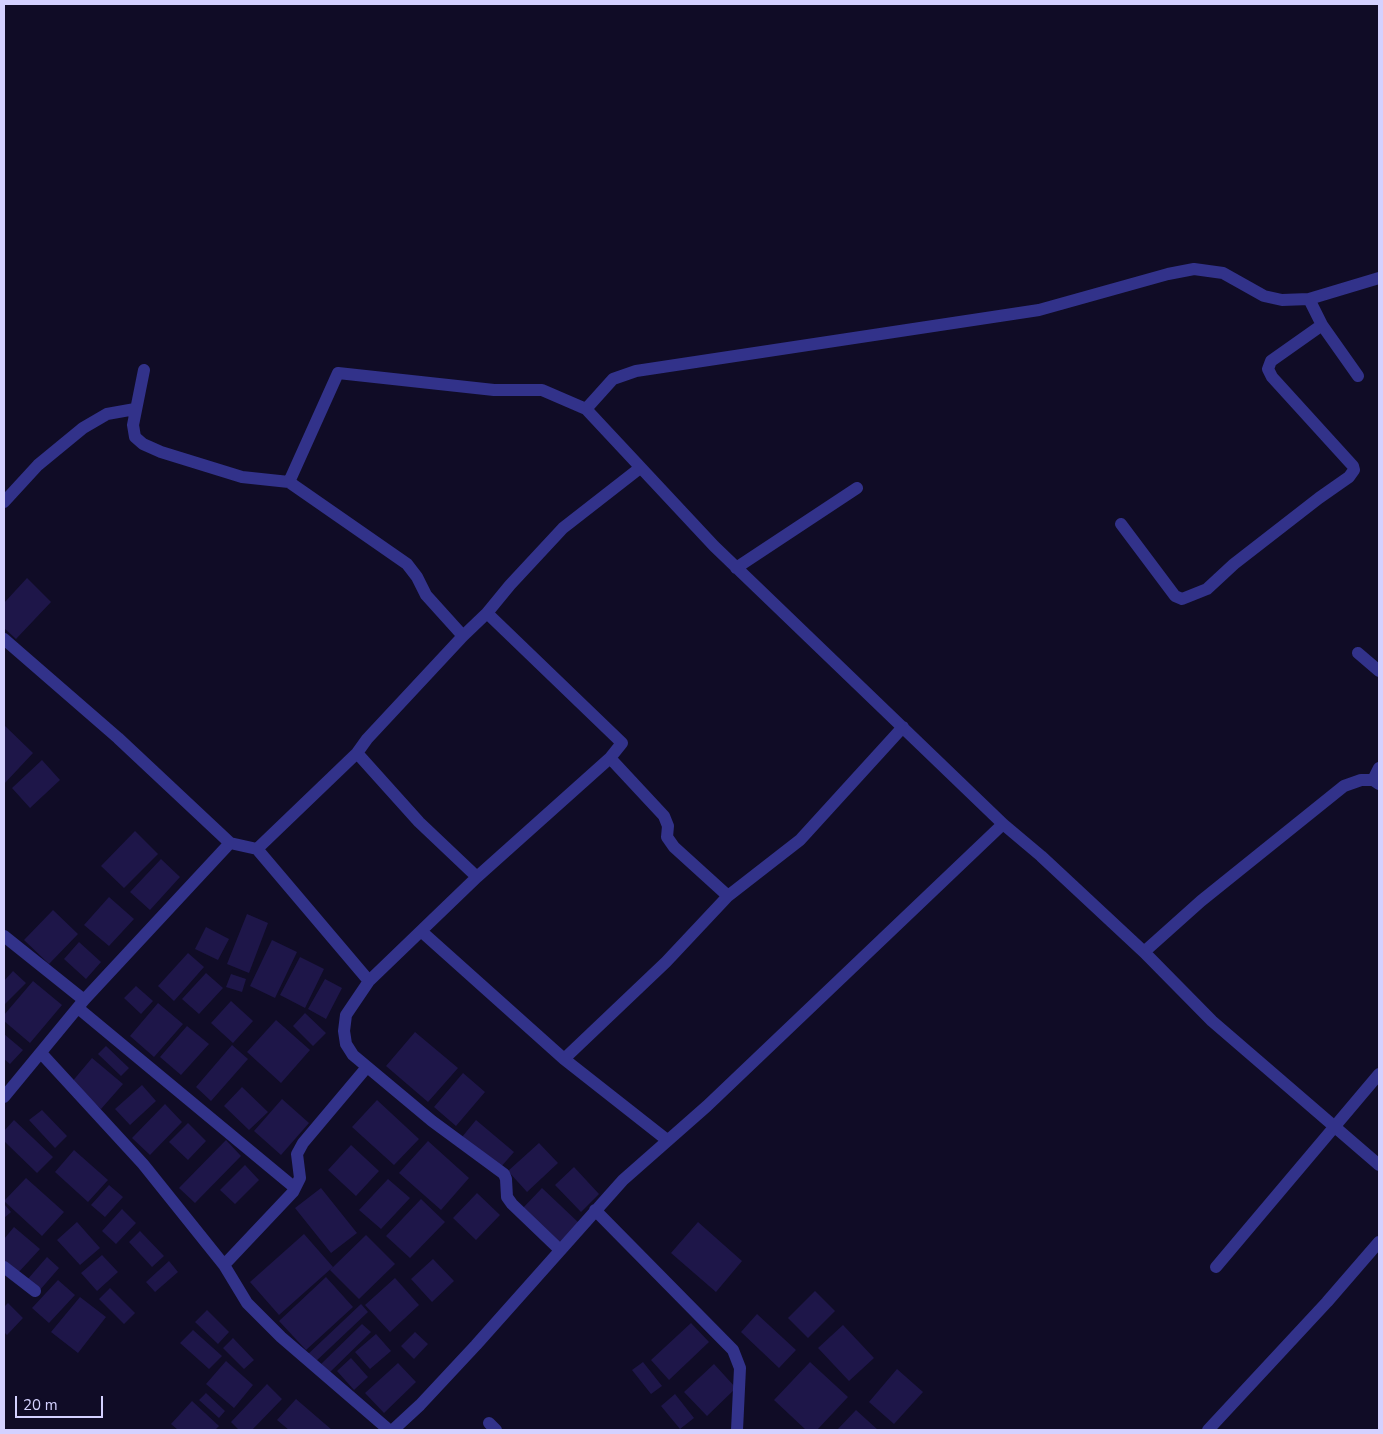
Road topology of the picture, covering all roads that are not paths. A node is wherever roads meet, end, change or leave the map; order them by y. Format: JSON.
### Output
{"nodes":[{"id":1,"x":1379,"y":278,"type":"edge"},
{"id":2,"x":1309,"y":299,"type":"junction"},
{"id":3,"x":1322,"y":325,"type":"junction"},
{"id":4,"x":144,"y":370,"type":"dead end"},
{"id":5,"x":1358,"y":376,"type":"dead end"},
{"id":6,"x":135,"y":409,"type":"junction"},
{"id":7,"x":586,"y":409,"type":"junction"},
{"id":8,"x":640,"y":468,"type":"junction"},
{"id":9,"x":289,"y":482,"type":"junction"},
{"id":10,"x":857,"y":488,"type":"dead end"},
{"id":11,"x":4,"y":502,"type":"edge"},
{"id":12,"x":1121,"y":524,"type":"dead end"},
{"id":13,"x":736,"y":568,"type":"junction"},
{"id":14,"x":487,"y":614,"type":"junction"},
{"id":15,"x":463,"y":636,"type":"junction"},
{"id":16,"x":4,"y":639,"type":"edge"},
{"id":17,"x":1358,"y":653,"type":"dead end"},
{"id":18,"x":1379,"y":671,"type":"edge"},
{"id":19,"x":903,"y":727,"type":"junction"},
{"id":20,"x":357,"y":753,"type":"junction"},
{"id":21,"x":610,"y":758,"type":"junction"},
{"id":22,"x":1379,"y":768,"type":"edge"},
{"id":23,"x":1376,"y":782,"type":"edge"},
{"id":24,"x":1003,"y":824,"type":"junction"},
{"id":25,"x":230,"y":843,"type":"junction"},
{"id":26,"x":257,"y":850,"type":"junction"},
{"id":27,"x":476,"y":878,"type":"junction"},
{"id":28,"x":728,"y":896,"type":"junction"},
{"id":29,"x":421,"y":931,"type":"junction"},
{"id":30,"x":4,"y":936,"type":"edge"},
{"id":31,"x":1144,"y":952,"type":"junction"},
{"id":32,"x":369,"y":982,"type":"junction"},
{"id":33,"x":81,"y":1004,"type":"junction"},
{"id":34,"x":41,"y":1053,"type":"junction"},
{"id":35,"x":564,"y":1059,"type":"junction"},
{"id":36,"x":367,"y":1067,"type":"junction"},
{"id":37,"x":1379,"y":1074,"type":"edge"},
{"id":38,"x":4,"y":1097,"type":"edge"},
{"id":39,"x":1336,"y":1126,"type":"junction"},
{"id":40,"x":667,"y":1140,"type":"junction"},
{"id":41,"x":1379,"y":1165,"type":"edge"},
{"id":42,"x":295,"y":1188,"type":"junction"},
{"id":43,"x":595,"y":1210,"type":"junction"},
{"id":44,"x":1379,"y":1242,"type":"edge"},
{"id":45,"x":560,"y":1250,"type":"junction"},
{"id":46,"x":224,"y":1265,"type":"junction"},
{"id":47,"x":4,"y":1266,"type":"edge"},
{"id":48,"x":1216,"y":1267,"type":"dead end"},
{"id":49,"x":35,"y":1291,"type":"dead end"},
{"id":50,"x":390,"y":1430,"type":"edge"},
{"id":51,"x":393,"y":1430,"type":"edge"},
{"id":52,"x":737,"y":1430,"type":"edge"},
{"id":53,"x":1208,"y":1430,"type":"edge"}],
"edges":[{"from":1,"to":2,"type":"street"},
{"from":2,"to":3,"type":"street"},
{"from":2,"to":7,"type":"street"},
{"from":3,"to":5,"type":"street"},
{"from":3,"to":12,"type":"street"},
{"from":4,"to":6,"type":"street"},
{"from":6,"to":9,"type":"street"},
{"from":6,"to":11,"type":"street"},
{"from":7,"to":8,"type":"street"},
{"from":7,"to":9,"type":"street"},
{"from":8,"to":13,"type":"street"},
{"from":8,"to":14,"type":"street"},
{"from":9,"to":15,"type":"street"},
{"from":10,"to":13,"type":"street"},
{"from":13,"to":19,"type":"street"},
{"from":14,"to":15,"type":"street"},
{"from":14,"to":21,"type":"street"},
{"from":15,"to":20,"type":"street"},
{"from":16,"to":25,"type":"street"},
{"from":17,"to":18,"type":"street"},
{"from":19,"to":24,"type":"street"},
{"from":19,"to":28,"type":"street"},
{"from":20,"to":26,"type":"street"},
{"from":20,"to":27,"type":"street"},
{"from":21,"to":27,"type":"street"},
{"from":21,"to":28,"type":"street"},
{"from":22,"to":23,"type":"street"},
{"from":23,"to":31,"type":"street"},
{"from":24,"to":31,"type":"street"},
{"from":24,"to":40,"type":"street"},
{"from":25,"to":26,"type":"street"},
{"from":25,"to":33,"type":"street"},
{"from":26,"to":32,"type":"street"},
{"from":27,"to":29,"type":"street"},
{"from":28,"to":35,"type":"street"},
{"from":29,"to":32,"type":"street"},
{"from":29,"to":35,"type":"street"},
{"from":30,"to":33,"type":"street"},
{"from":31,"to":39,"type":"street"},
{"from":32,"to":36,"type":"street"},
{"from":33,"to":34,"type":"street"},
{"from":33,"to":42,"type":"street"},
{"from":34,"to":38,"type":"street"},
{"from":34,"to":46,"type":"street"},
{"from":35,"to":40,"type":"street"},
{"from":36,"to":42,"type":"street"},
{"from":36,"to":45,"type":"street"},
{"from":37,"to":39,"type":"street"},
{"from":39,"to":41,"type":"street"},
{"from":39,"to":48,"type":"street"},
{"from":40,"to":43,"type":"street"},
{"from":42,"to":46,"type":"street"},
{"from":43,"to":45,"type":"street"},
{"from":43,"to":52,"type":"street"},
{"from":44,"to":53,"type":"street"},
{"from":45,"to":51,"type":"street"},
{"from":46,"to":50,"type":"street"},
{"from":47,"to":49,"type":"street"}]}
